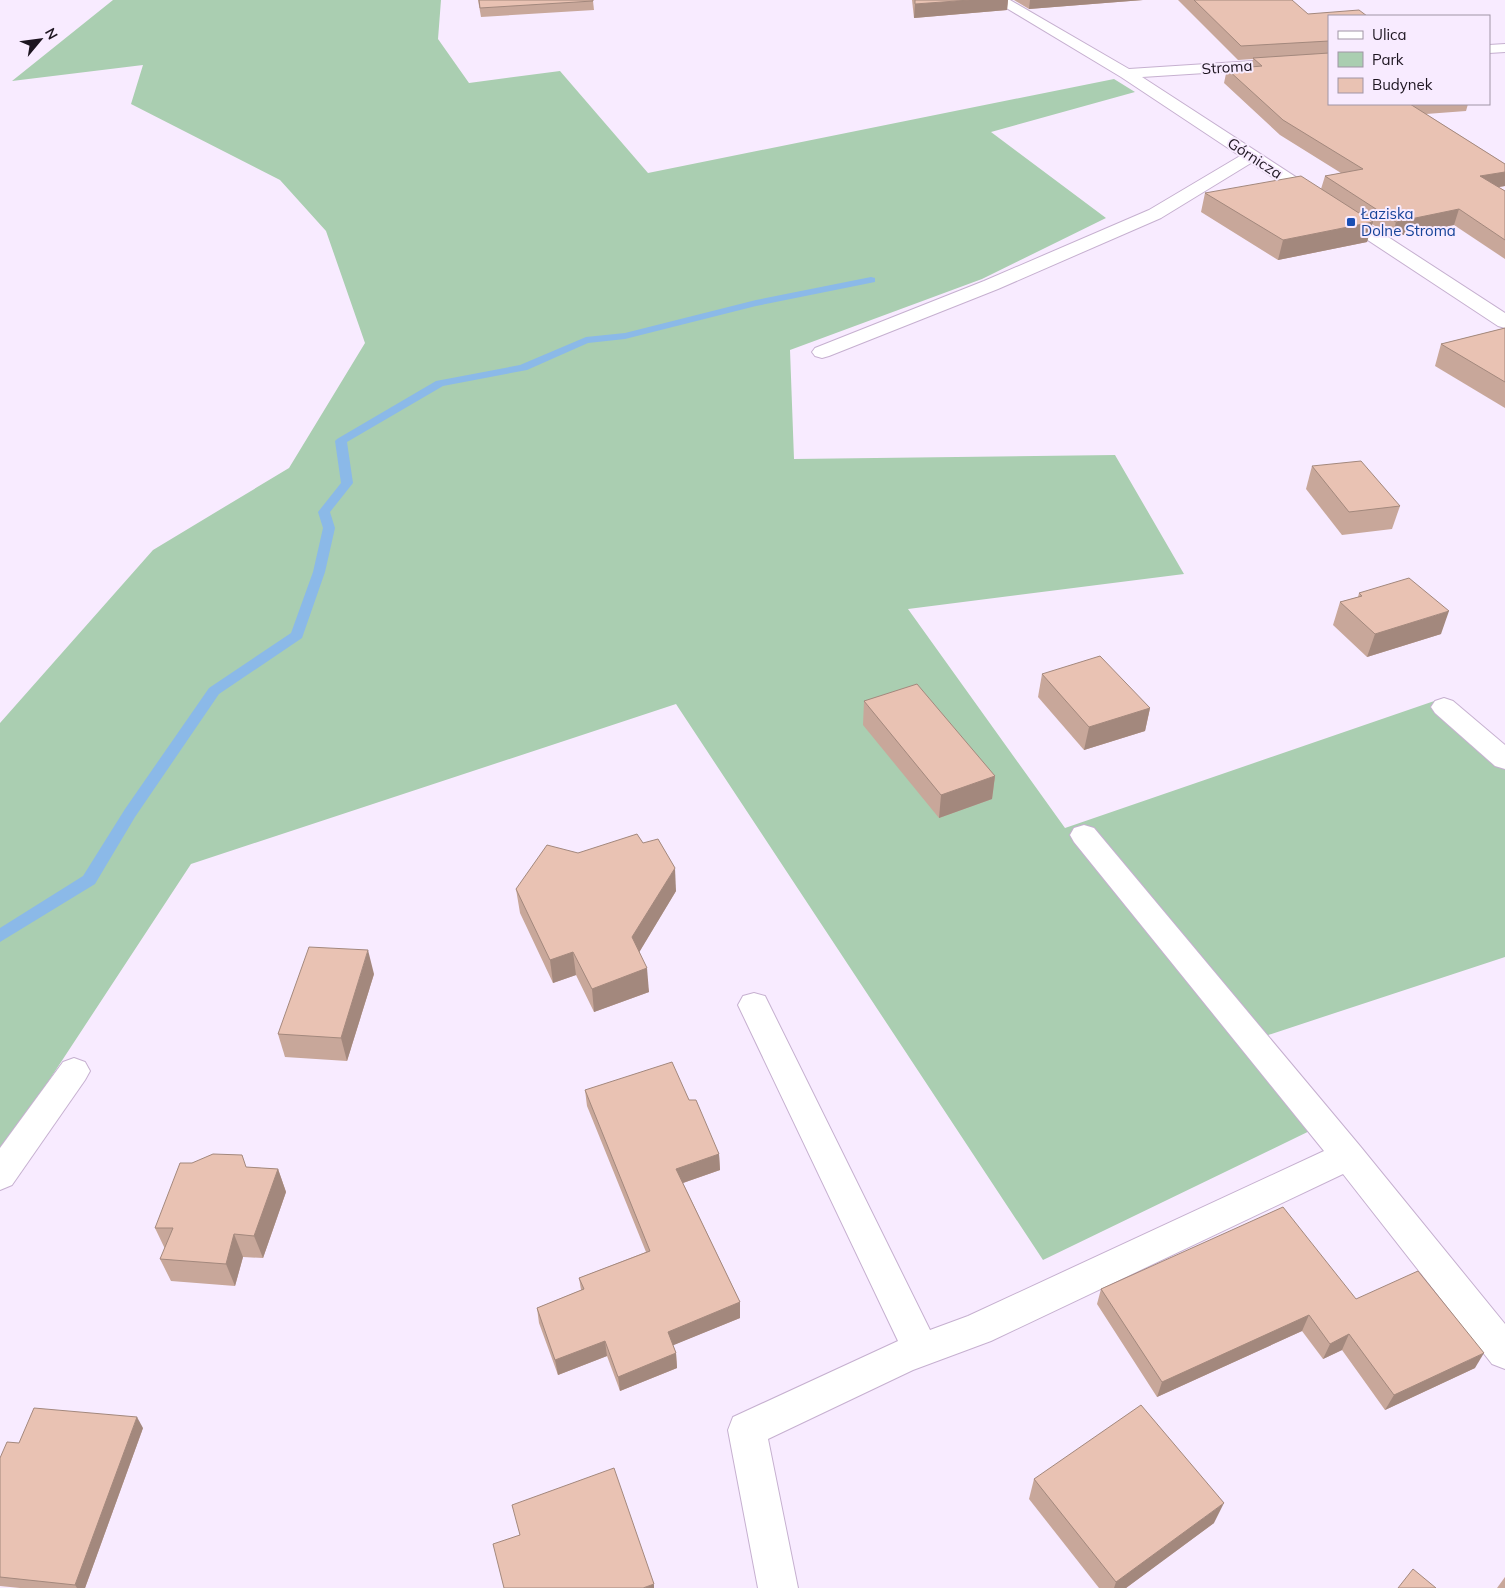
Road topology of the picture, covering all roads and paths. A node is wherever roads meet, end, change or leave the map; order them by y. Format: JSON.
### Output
{"nodes":[{"id":1,"x":1000,"y":0,"type":"edge"},
{"id":2,"x":1505,"y":48,"type":"edge"},
{"id":3,"x":1490,"y":49,"type":"edge"},
{"id":4,"x":1328,"y":60,"type":"edge"},
{"id":5,"x":1126,"y":74,"type":"junction"},
{"id":6,"x":1252,"y":156,"type":"junction"},
{"id":7,"x":1505,"y":322,"type":"edge"},
{"id":8,"x":822,"y":352,"type":"dead end"},
{"id":9,"x":1444,"y":707,"type":"dead end"},
{"id":10,"x":1505,"y":760,"type":"edge"},
{"id":11,"x":1084,"y":835,"type":"dead end"},
{"id":12,"x":754,"y":1005,"type":"dead end"},
{"id":13,"x":74,"y":1071,"type":"dead end"},
{"id":14,"x":1348,"y":1156,"type":"junction"},
{"id":15,"x":0,"y":1175,"type":"edge"},
{"id":16,"x":921,"y":1350,"type":"junction"},
{"id":17,"x":1505,"y":1352,"type":"edge"},
{"id":18,"x":778,"y":1588,"type":"edge"}],
"edges":[{"from":1,"to":5,"type":"street","name":"Górnicza"},
{"from":2,"to":3,"type":"street"},
{"from":4,"to":5,"type":"street","name":"Stroma"},
{"from":5,"to":6,"type":"street","name":"Górnicza"},
{"from":6,"to":7,"type":"street","name":"Górnicza"},
{"from":6,"to":8,"type":"street"},
{"from":9,"to":10,"type":"street"},
{"from":11,"to":14,"type":"street"},
{"from":12,"to":16,"type":"street"},
{"from":13,"to":15,"type":"street"},
{"from":14,"to":16,"type":"street"},
{"from":14,"to":17,"type":"street"},
{"from":16,"to":18,"type":"street"}]}
